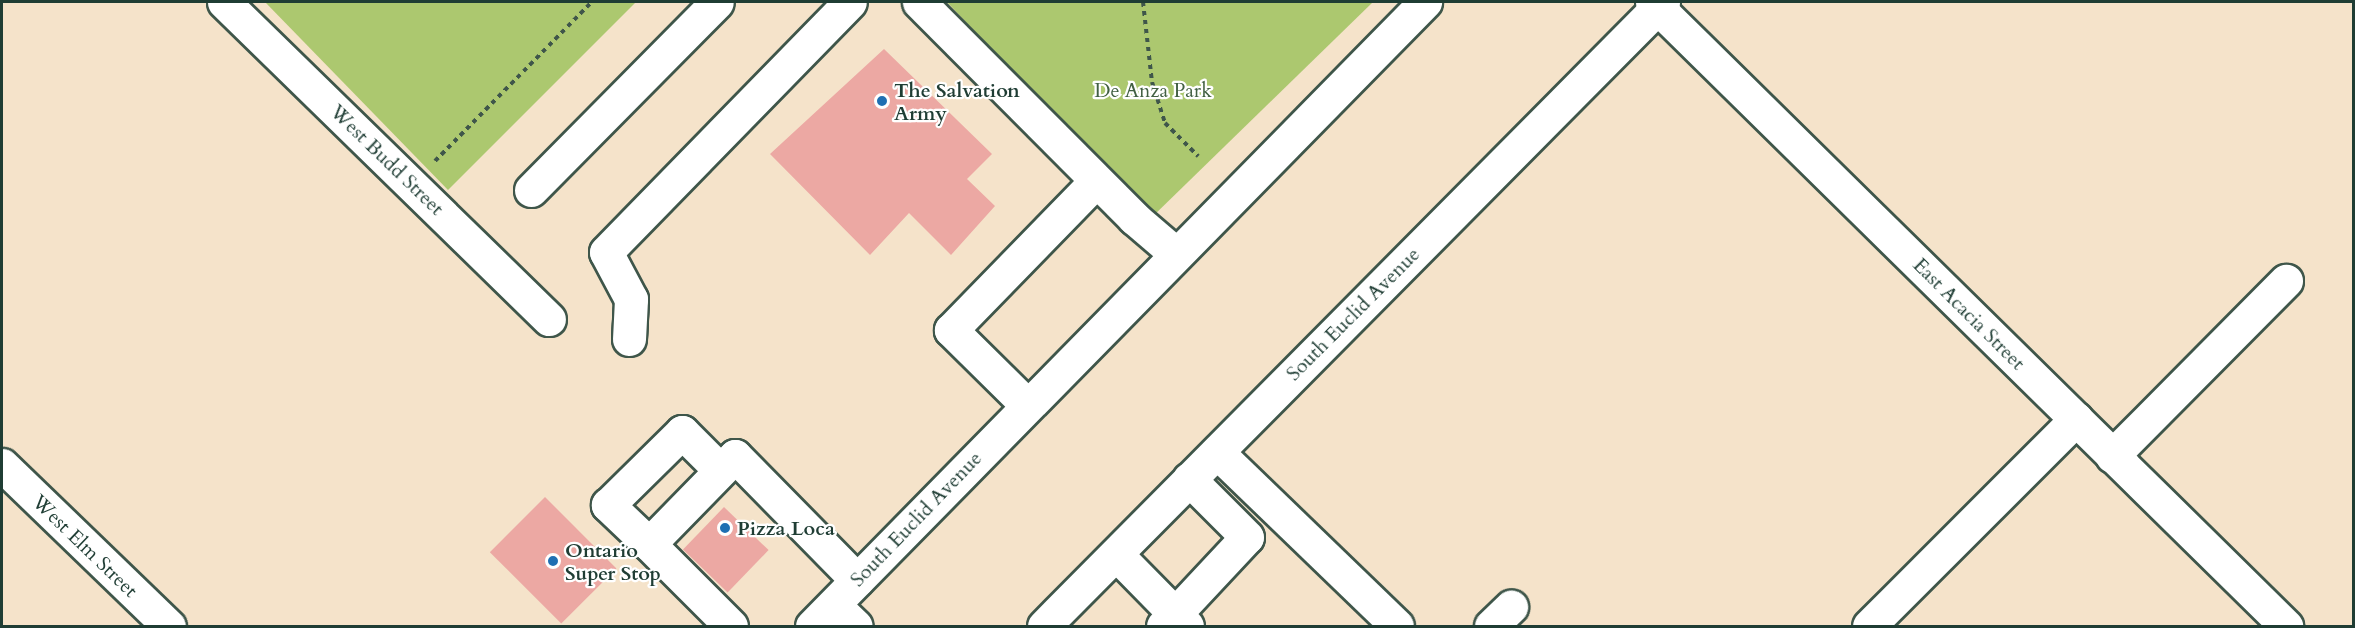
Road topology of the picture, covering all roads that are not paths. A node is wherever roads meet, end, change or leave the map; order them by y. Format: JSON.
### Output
{"nodes":[{"id":1,"x":224,"y":2,"type":"edge"},
{"id":2,"x":717,"y":2,"type":"edge"},
{"id":3,"x":850,"y":2,"type":"edge"},
{"id":4,"x":919,"y":2,"type":"edge"},
{"id":5,"x":1425,"y":2,"type":"edge"},
{"id":6,"x":1658,"y":3,"type":"edge"},
{"id":7,"x":1096,"y":181,"type":"junction"},
{"id":8,"x":531,"y":190,"type":"dead end"},
{"id":9,"x":1176,"y":254,"type":"junction"},
{"id":10,"x":2286,"y":281,"type":"dead end"},
{"id":11,"x":549,"y":319,"type":"dead end"},
{"id":12,"x":629,"y":339,"type":"dead end"},
{"id":13,"x":1027,"y":405,"type":"junction"},
{"id":14,"x":2076,"y":419,"type":"junction"},
{"id":15,"x":1217,"y":452,"type":"junction"},
{"id":16,"x":2112,"y":456,"type":"junction"},
{"id":17,"x":2,"y":465,"type":"edge"},
{"id":18,"x":720,"y":470,"type":"junction"},
{"id":19,"x":1189,"y":479,"type":"junction"},
{"id":20,"x":649,"y":544,"type":"junction"},
{"id":21,"x":1116,"y":554,"type":"junction"},
{"id":22,"x":857,"y":580,"type":"junction"},
{"id":23,"x":834,"y":619,"type":"edge"},
{"id":24,"x":1175,"y":622,"type":"edge"},
{"id":25,"x":169,"y":627,"type":"edge"},
{"id":26,"x":730,"y":627,"type":"edge"},
{"id":27,"x":1044,"y":627,"type":"edge"},
{"id":28,"x":1397,"y":627,"type":"edge"},
{"id":29,"x":1869,"y":627,"type":"edge"},
{"id":30,"x":2286,"y":627,"type":"edge"}],
"edges":[{"from":1,"to":11,"type":"main road","name":"West Budd Street"},
{"from":2,"to":8,"type":"main road"},
{"from":3,"to":12,"type":"main road"},
{"from":4,"to":7,"type":"main road"},
{"from":5,"to":9,"type":"main road","name":"South Euclid Avenue"},
{"from":6,"to":14,"type":"main road","name":"East Acacia Street"},
{"from":6,"to":15,"type":"main road","name":"South Euclid Avenue"},
{"from":7,"to":9,"type":"main road"},
{"from":7,"to":13,"type":"main road"},
{"from":9,"to":13,"type":"main road","name":"South Euclid Avenue"},
{"from":10,"to":16,"type":"main road"},
{"from":13,"to":22,"type":"main road","name":"South Euclid Avenue"},
{"from":14,"to":16,"type":"main road","name":"East Acacia Street"},
{"from":14,"to":29,"type":"main road"},
{"from":15,"to":19,"type":"main road","name":"South Euclid Avenue"},
{"from":15,"to":28,"type":"main road"},
{"from":16,"to":30,"type":"main road","name":"East Acacia Street"},
{"from":17,"to":25,"type":"main road","name":"West Elm Street"},
{"from":18,"to":20,"type":"main road"},
{"from":18,"to":20,"type":"main road"},
{"from":18,"to":22,"type":"main road"},
{"from":19,"to":21,"type":"main road","name":"South Euclid Avenue"},
{"from":19,"to":24,"type":"main road"},
{"from":20,"to":26,"type":"main road"},
{"from":21,"to":24,"type":"main road"},
{"from":21,"to":27,"type":"main road","name":"South Euclid Avenue"},
{"from":22,"to":23,"type":"main road","name":"South Euclid Avenue"}]}
